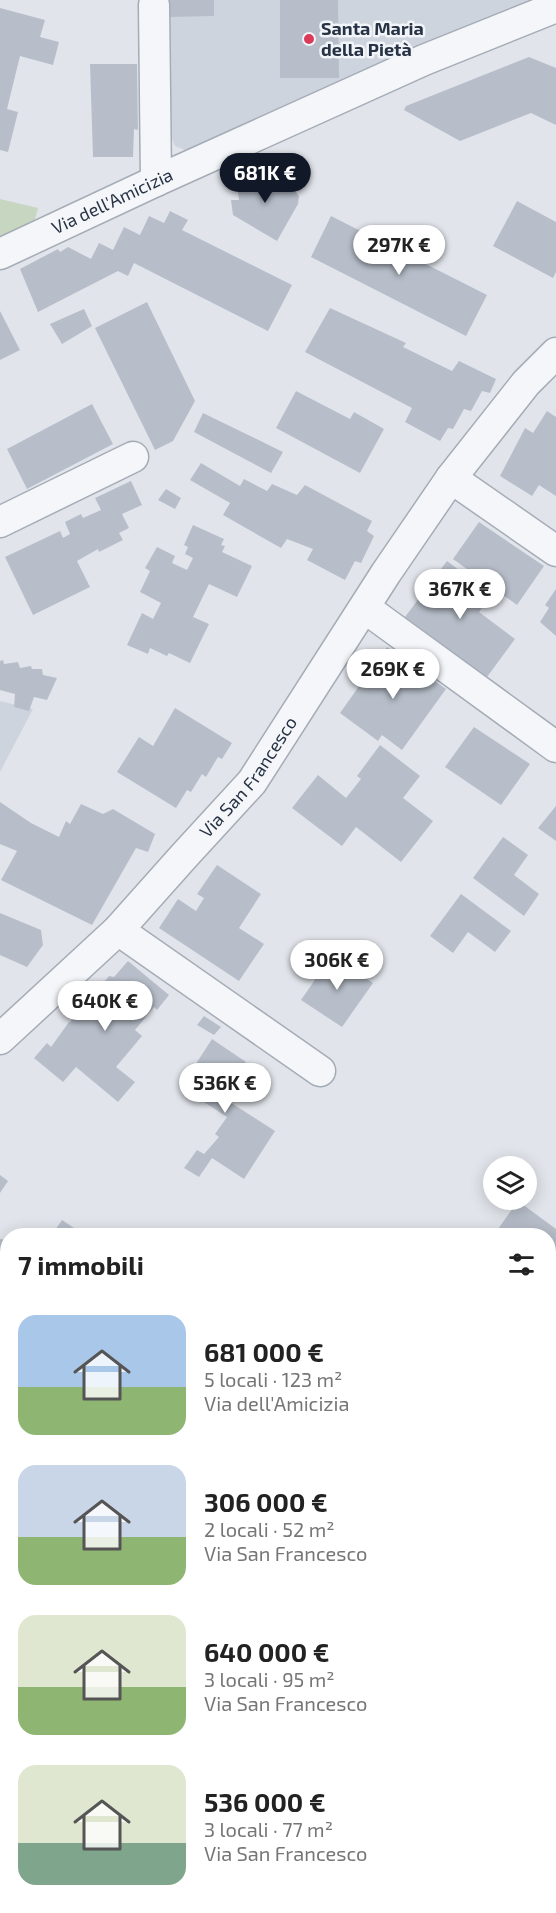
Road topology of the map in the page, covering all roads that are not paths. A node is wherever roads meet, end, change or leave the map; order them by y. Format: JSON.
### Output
{"nodes":[{"id":1,"x":154,"y":5,"type":"dead end"},
{"id":2,"x":556,"y":7,"type":"edge"},
{"id":3,"x":156,"y":181,"type":"junction"},
{"id":4,"x":0,"y":254,"type":"edge"},
{"id":5,"x":550,"y":370,"type":"edge"},
{"id":6,"x":133,"y":457,"type":"dead end"},
{"id":7,"x":451,"y":478,"type":"junction"},
{"id":8,"x":0,"y":522,"type":"edge"},
{"id":9,"x":556,"y":551,"type":"edge"},
{"id":10,"x":365,"y":608,"type":"junction"},
{"id":11,"x":556,"y":747,"type":"edge"},
{"id":12,"x":118,"y":930,"type":"junction"},
{"id":13,"x":0,"y":1039,"type":"edge"},
{"id":14,"x":320,"y":1071,"type":"dead end"}],
"edges":[{"from":1,"to":3,"type":"street"},
{"from":2,"to":3,"type":"street","name":"Via dell'Amicizia"},
{"from":3,"to":4,"type":"street","name":"Via dell'Amicizia"},
{"from":5,"to":7,"type":"street","name":"Via San Francesco"},
{"from":6,"to":8,"type":"street"},
{"from":7,"to":9,"type":"street"},
{"from":7,"to":10,"type":"street","name":"Via San Francesco"},
{"from":10,"to":11,"type":"street"},
{"from":10,"to":12,"type":"street","name":"Via San Francesco"},
{"from":12,"to":13,"type":"street","name":"Via San Francesco"},
{"from":12,"to":14,"type":"street"}]}
